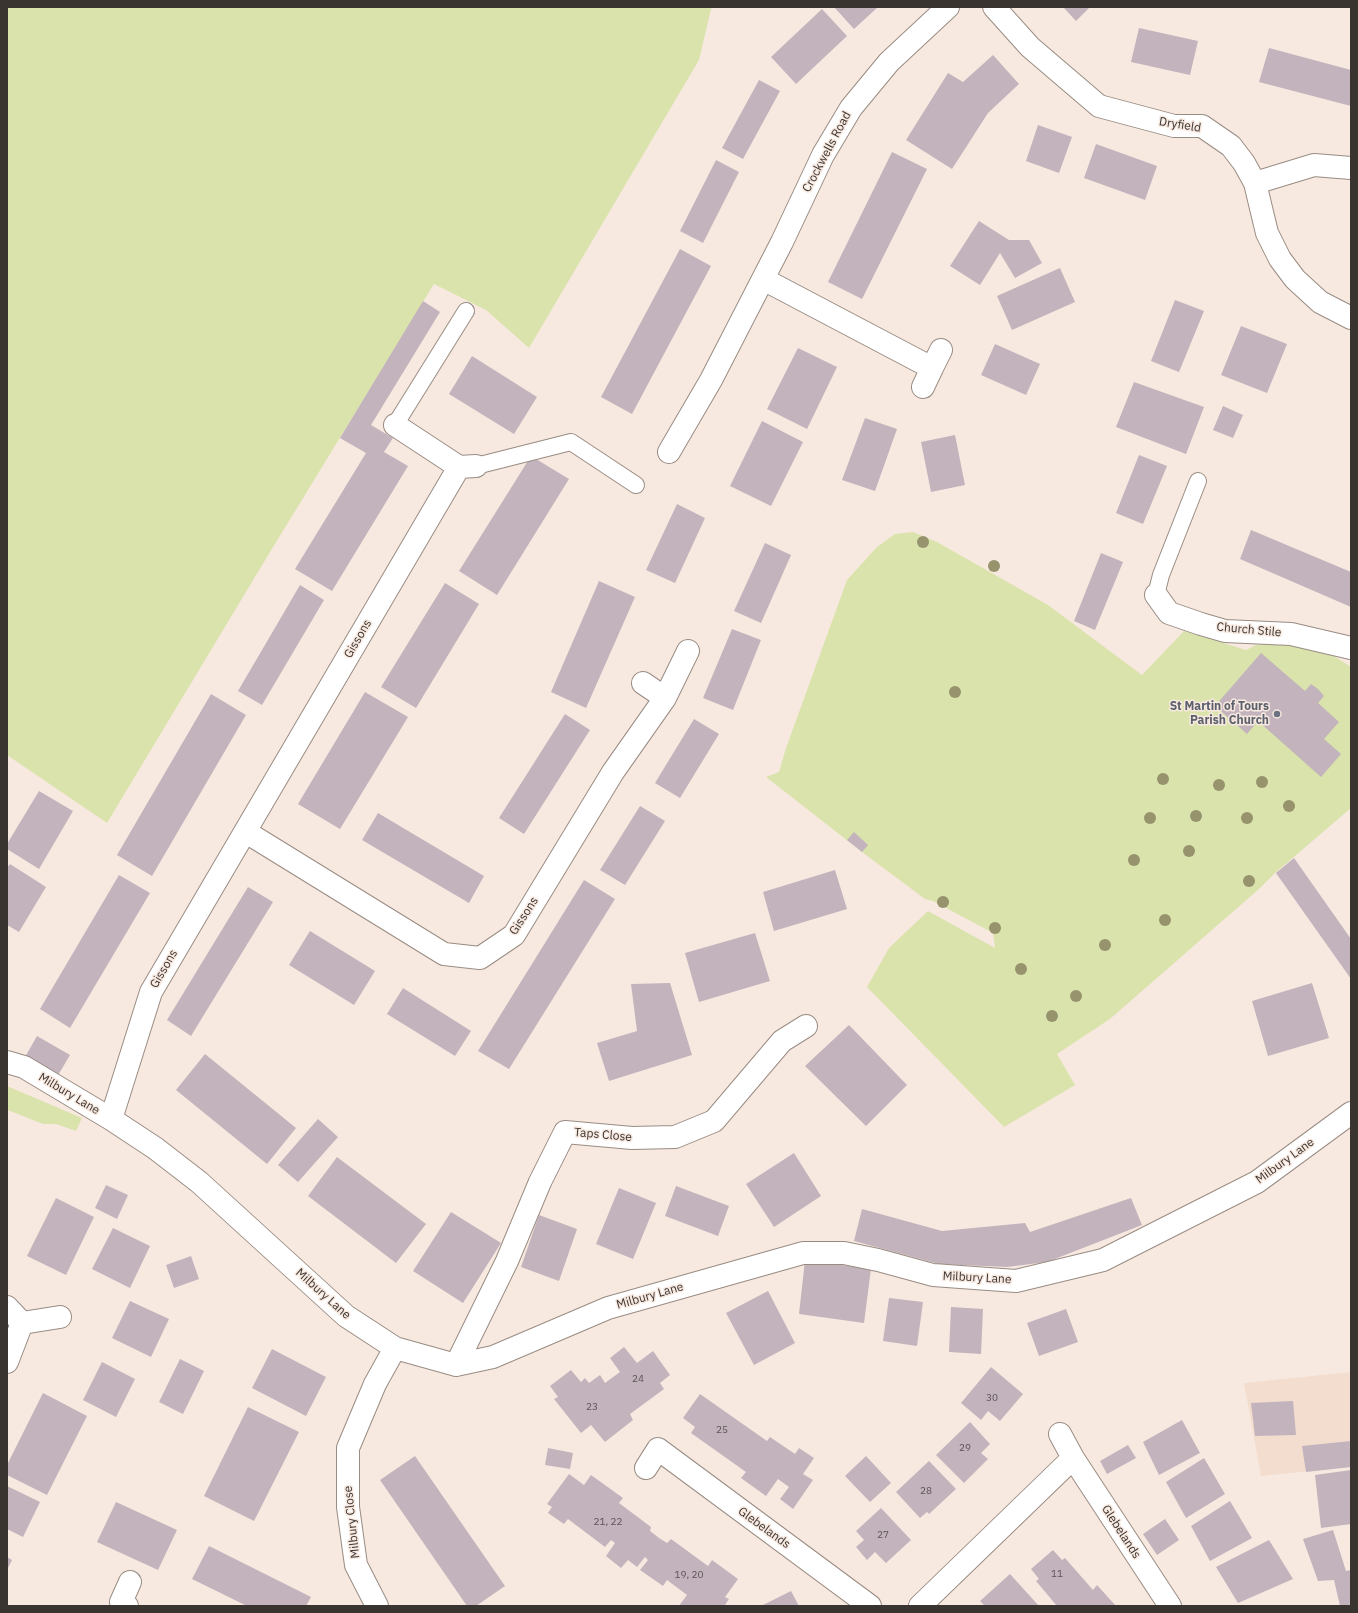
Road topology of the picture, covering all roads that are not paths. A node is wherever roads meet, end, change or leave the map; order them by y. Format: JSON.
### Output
{"nodes":[{"id":1,"x":948,"y":7,"type":"edge"},
{"id":2,"x":994,"y":7,"type":"edge"},
{"id":3,"x":1351,"y":168,"type":"edge"},
{"id":4,"x":1255,"y":183,"type":"junction"},
{"id":5,"x":763,"y":279,"type":"junction"},
{"id":6,"x":466,"y":311,"type":"dead end"},
{"id":7,"x":1351,"y":318,"type":"edge"},
{"id":8,"x":932,"y":368,"type":"dead end"},
{"id":9,"x":395,"y":425,"type":"joint"},
{"id":10,"x":669,"y":452,"type":"dead end"},
{"id":11,"x":467,"y":466,"type":"junction"},
{"id":12,"x":1198,"y":481,"type":"dead end"},
{"id":13,"x":636,"y":486,"type":"dead end"},
{"id":14,"x":1156,"y":595,"type":"joint"},
{"id":15,"x":1351,"y":648,"type":"edge"},
{"id":16,"x":688,"y":651,"type":"dead end"},
{"id":17,"x":643,"y":684,"type":"dead end"},
{"id":18,"x":665,"y":698,"type":"junction"},
{"id":19,"x":246,"y":832,"type":"junction"},
{"id":20,"x":806,"y":1026,"type":"dead end"},
{"id":21,"x":7,"y":1062,"type":"edge"},
{"id":22,"x":1351,"y":1113,"type":"edge"},
{"id":23,"x":111,"y":1119,"type":"junction"},
{"id":24,"x":7,"y":1307,"type":"edge"},
{"id":25,"x":60,"y":1317,"type":"dead end"},
{"id":26,"x":22,"y":1323,"type":"junction"},
{"id":27,"x":396,"y":1348,"type":"junction"},
{"id":28,"x":7,"y":1362,"type":"edge"},
{"id":29,"x":456,"y":1365,"type":"junction"},
{"id":30,"x":1060,"y":1434,"type":"dead end"},
{"id":31,"x":1073,"y":1458,"type":"junction"},
{"id":32,"x":646,"y":1468,"type":"dead end"},
{"id":33,"x":130,"y":1582,"type":"dead end"},
{"id":34,"x":122,"y":1605,"type":"edge"},
{"id":35,"x":377,"y":1606,"type":"edge"},
{"id":36,"x":870,"y":1606,"type":"edge"},
{"id":37,"x":920,"y":1606,"type":"edge"},
{"id":38,"x":1170,"y":1606,"type":"edge"}],
"edges":[{"from":1,"to":5,"type":"street","name":"Crockwells Road"},
{"from":2,"to":4,"type":"street","name":"Dryfield"},
{"from":3,"to":4,"type":"street"},
{"from":4,"to":7,"type":"street","name":"Dryfield"},
{"from":5,"to":8,"type":"street"},
{"from":5,"to":10,"type":"street","name":"Crockwells Road"},
{"from":6,"to":9,"type":"lane"},
{"from":9,"to":11,"type":"street"},
{"from":11,"to":13,"type":"lane"},
{"from":11,"to":19,"type":"street","name":"Gissons"},
{"from":12,"to":14,"type":"lane"},
{"from":14,"to":15,"type":"street","name":"Church Stile"},
{"from":16,"to":18,"type":"street","name":"Gissons"},
{"from":17,"to":18,"type":"street"},
{"from":18,"to":19,"type":"street","name":"Gissons"},
{"from":19,"to":23,"type":"street","name":"Gissons"},
{"from":20,"to":29,"type":"street","name":"Taps Close"},
{"from":21,"to":23,"type":"street","name":"Milbury Lane"},
{"from":22,"to":29,"type":"street","name":"Milbury Lane"},
{"from":23,"to":27,"type":"street","name":"Milbury Lane"},
{"from":24,"to":26,"type":"street"},
{"from":25,"to":26,"type":"street"},
{"from":26,"to":28,"type":"street"},
{"from":27,"to":29,"type":"street","name":"Milbury Lane"},
{"from":27,"to":35,"type":"street","name":"Milbury Close"},
{"from":30,"to":31,"type":"street","name":"Glebelands"},
{"from":31,"to":37,"type":"street"},
{"from":31,"to":38,"type":"street","name":"Glebelands"},
{"from":32,"to":36,"type":"street","name":"Glebelands"},
{"from":33,"to":34,"type":"street"}]}
